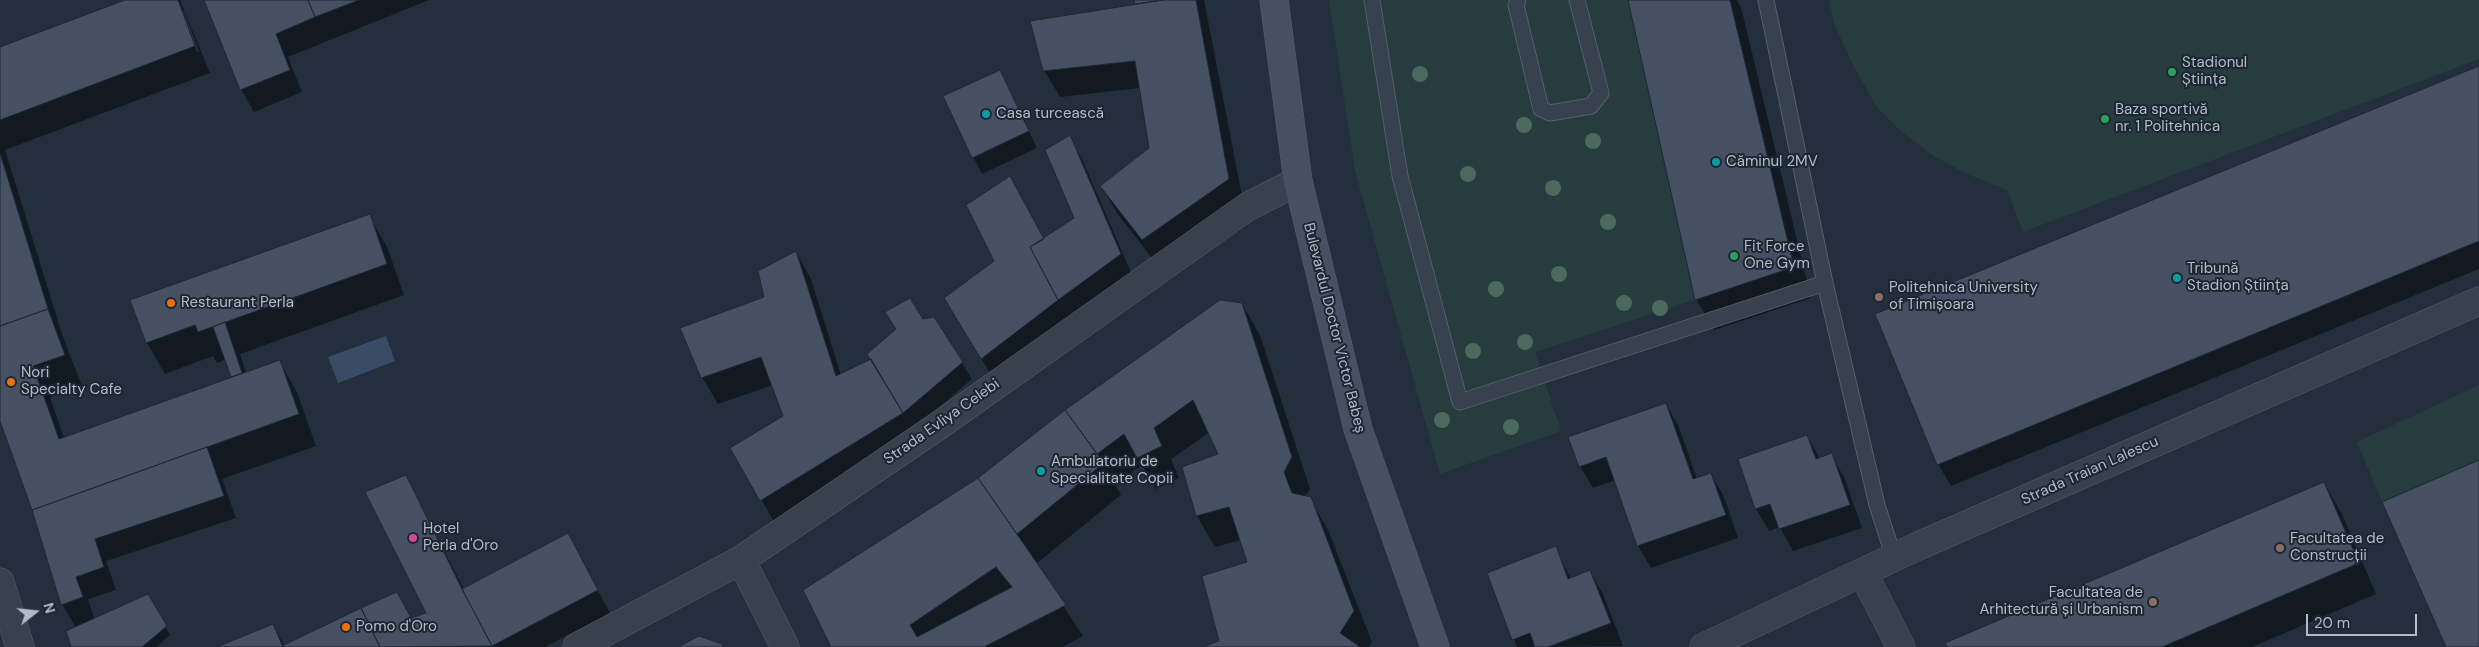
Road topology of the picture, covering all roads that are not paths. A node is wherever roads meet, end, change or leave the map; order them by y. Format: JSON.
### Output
{"nodes":[{"id":1,"x":1274,"y":0,"type":"edge"},
{"id":2,"x":1372,"y":0,"type":"edge"},
{"id":3,"x":1518,"y":0,"type":"edge"},
{"id":4,"x":1577,"y":0,"type":"edge"},
{"id":5,"x":1766,"y":0,"type":"edge"},
{"id":6,"x":1298,"y":181,"type":"junction"},
{"id":7,"x":1825,"y":283,"type":"junction"},
{"id":8,"x":2479,"y":302,"type":"edge"},
{"id":9,"x":1894,"y":558,"type":"junction"},
{"id":10,"x":740,"y":560,"type":"junction"},
{"id":11,"x":1864,"y":573,"type":"junction"},
{"id":12,"x":0,"y":582,"type":"edge"},
{"id":13,"x":20,"y":647,"type":"edge"},
{"id":14,"x":577,"y":647,"type":"edge"},
{"id":15,"x":785,"y":647,"type":"edge"},
{"id":16,"x":1434,"y":647,"type":"edge"},
{"id":17,"x":1704,"y":647,"type":"edge"},
{"id":18,"x":1901,"y":647,"type":"edge"}],
"edges":[{"from":1,"to":6,"type":"street","name":"Bulevardul Doctor Victor Babeș"},
{"from":2,"to":7,"type":"lane"},
{"from":3,"to":4,"type":"lane"},
{"from":5,"to":7,"type":"lane"},
{"from":6,"to":10,"type":"street","name":"Strada Evliya Celebi"},
{"from":6,"to":16,"type":"street","name":"Bulevardul Doctor Victor Babeș"},
{"from":7,"to":9,"type":"lane"},
{"from":8,"to":9,"type":"street","name":"Strada Traian Lalescu"},
{"from":9,"to":11,"type":"street","name":"Strada Traian Lalescu"},
{"from":10,"to":14,"type":"street","name":"Strada Evliya Celebi"},
{"from":10,"to":15,"type":"street"},
{"from":11,"to":17,"type":"street","name":"Strada Traian Lalescu"},
{"from":11,"to":18,"type":"street"},
{"from":12,"to":13,"type":"street"}]}
